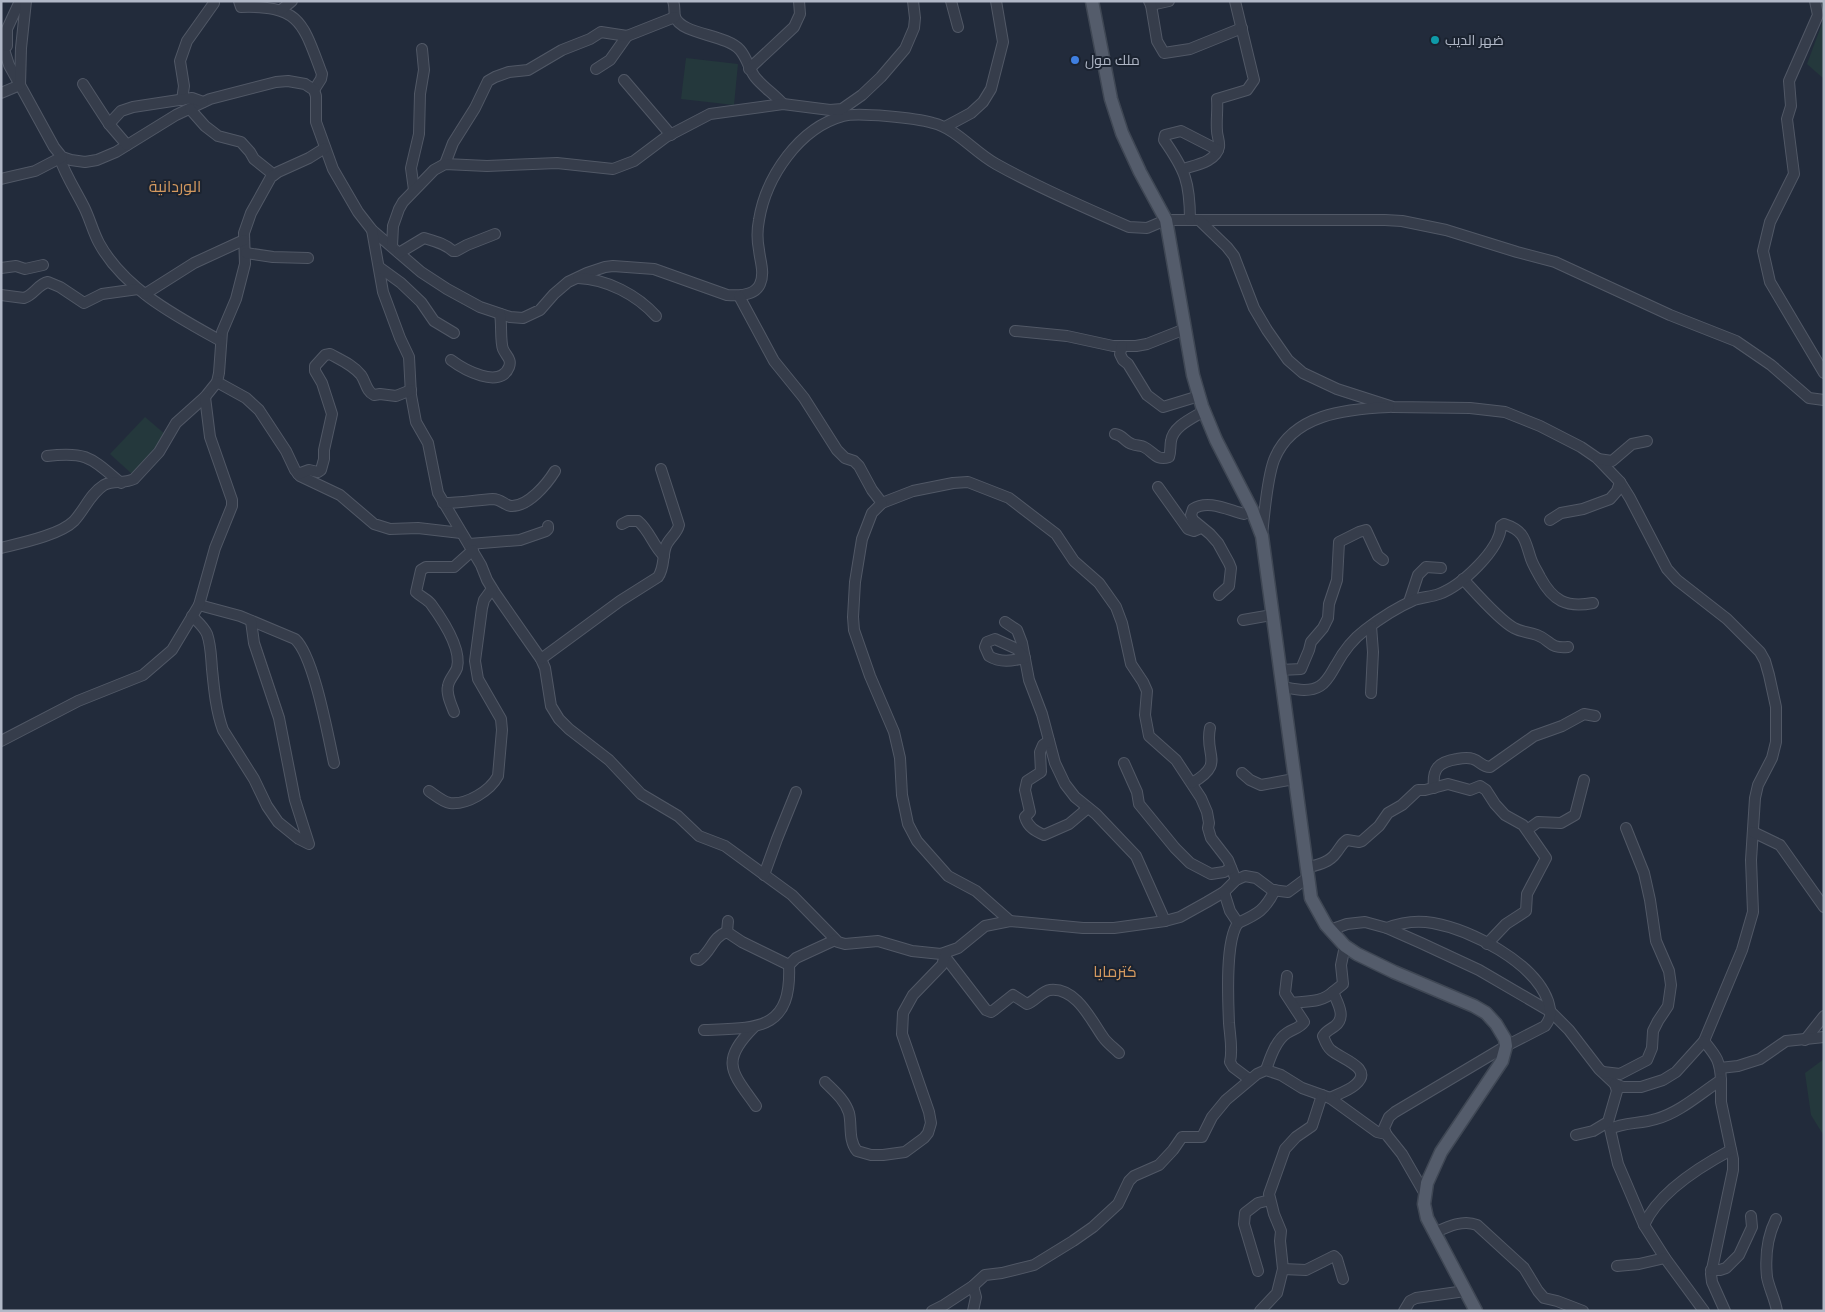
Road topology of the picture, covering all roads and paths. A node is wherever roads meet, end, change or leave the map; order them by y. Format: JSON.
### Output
{"nodes":[{"id":1,"x":20,"y":1,"type":"edge"},
{"id":2,"x":26,"y":1,"type":"edge"},
{"id":3,"x":239,"y":1,"type":"edge"},
{"id":4,"x":292,"y":1,"type":"edge"},
{"id":5,"x":673,"y":1,"type":"edge"},
{"id":6,"x":799,"y":1,"type":"edge"},
{"id":7,"x":913,"y":1,"type":"edge"},
{"id":8,"x":951,"y":1,"type":"edge"},
{"id":9,"x":996,"y":1,"type":"edge"},
{"id":10,"x":1092,"y":1,"type":"edge"},
{"id":11,"x":1169,"y":1,"type":"edge"},
{"id":12,"x":1235,"y":1,"type":"edge"},
{"id":13,"x":1815,"y":1,"type":"edge"},
{"id":14,"x":213,"y":2,"type":"edge"},
{"id":15,"x":1150,"y":3,"type":"edge"},
{"id":16,"x":281,"y":10,"type":"junction"},
{"id":17,"x":675,"y":16,"type":"junction"},
{"id":18,"x":958,"y":27,"type":"dead end"},
{"id":19,"x":1242,"y":28,"type":"junction"},
{"id":20,"x":628,"y":36,"type":"junction"},
{"id":21,"x":1,"y":40,"type":"edge"},
{"id":22,"x":422,"y":49,"type":"dead end"},
{"id":23,"x":5,"y":63,"type":"edge"},
{"id":24,"x":596,"y":69,"type":"dead end"},
{"id":25,"x":749,"y":69,"type":"junction"},
{"id":26,"x":624,"y":80,"type":"dead end"},
{"id":27,"x":20,"y":84,"type":"junction"},
{"id":28,"x":83,"y":84,"type":"dead end"},
{"id":29,"x":314,"y":90,"type":"junction"},
{"id":30,"x":1,"y":94,"type":"edge"},
{"id":31,"x":182,"y":100,"type":"junction"},
{"id":32,"x":203,"y":102,"type":"junction"},
{"id":33,"x":783,"y":104,"type":"junction"},
{"id":34,"x":190,"y":109,"type":"junction"},
{"id":35,"x":843,"y":112,"type":"junction"},
{"id":36,"x":109,"y":124,"type":"junction"},
{"id":37,"x":945,"y":127,"type":"junction"},
{"id":38,"x":671,"y":135,"type":"junction"},
{"id":39,"x":127,"y":145,"type":"junction"},
{"id":40,"x":326,"y":148,"type":"junction"},
{"id":41,"x":1218,"y":150,"type":"junction"},
{"id":42,"x":61,"y":158,"type":"junction"},
{"id":43,"x":445,"y":164,"type":"junction"},
{"id":44,"x":1183,"y":169,"type":"junction"},
{"id":45,"x":274,"y":175,"type":"junction"},
{"id":46,"x":1,"y":180,"type":"edge"},
{"id":47,"x":414,"y":190,"type":"junction"},
{"id":48,"x":1166,"y":220,"type":"junction"},
{"id":49,"x":1194,"y":220,"type":"junction"},
{"id":50,"x":372,"y":230,"type":"junction"},
{"id":51,"x":495,"y":234,"type":"dead end"},
{"id":52,"x":244,"y":240,"type":"junction"},
{"id":53,"x":396,"y":249,"type":"junction"},
{"id":54,"x":246,"y":253,"type":"junction"},
{"id":55,"x":308,"y":258,"type":"dead end"},
{"id":56,"x":43,"y":265,"type":"dead end"},
{"id":57,"x":1,"y":268,"type":"edge"},
{"id":58,"x":379,"y":268,"type":"junction"},
{"id":59,"x":577,"y":278,"type":"junction"},
{"id":60,"x":141,"y":291,"type":"junction"},
{"id":61,"x":1,"y":295,"type":"edge"},
{"id":62,"x":739,"y":296,"type":"junction"},
{"id":63,"x":500,"y":314,"type":"junction"},
{"id":64,"x":656,"y":316,"type":"dead end"},
{"id":65,"x":1185,"y":329,"type":"junction"},
{"id":66,"x":1015,"y":331,"type":"dead end"},
{"id":67,"x":454,"y":333,"type":"dead end"},
{"id":68,"x":221,"y":341,"type":"junction"},
{"id":69,"x":1122,"y":346,"type":"junction"},
{"id":70,"x":451,"y":360,"type":"dead end"},
{"id":71,"x":1824,"y":373,"type":"edge"},
{"id":72,"x":217,"y":382,"type":"junction"},
{"id":73,"x":411,"y":390,"type":"junction"},
{"id":74,"x":1199,"y":396,"type":"junction"},
{"id":75,"x":205,"y":397,"type":"junction"},
{"id":76,"x":1824,"y":400,"type":"edge"},
{"id":77,"x":1393,"y":407,"type":"junction"},
{"id":78,"x":1204,"y":412,"type":"junction"},
{"id":79,"x":1115,"y":434,"type":"dead end"},
{"id":80,"x":1647,"y":441,"type":"dead end"},
{"id":81,"x":47,"y":456,"type":"dead end"},
{"id":82,"x":1597,"y":458,"type":"junction"},
{"id":83,"x":661,"y":469,"type":"dead end"},
{"id":84,"x":555,"y":471,"type":"dead end"},
{"id":85,"x":298,"y":474,"type":"junction"},
{"id":86,"x":1620,"y":482,"type":"junction"},
{"id":87,"x":121,"y":483,"type":"junction"},
{"id":88,"x":1158,"y":487,"type":"dead end"},
{"id":89,"x":443,"y":503,"type":"junction"},
{"id":90,"x":882,"y":503,"type":"junction"},
{"id":91,"x":1252,"y":510,"type":"junction"},
{"id":92,"x":1550,"y":520,"type":"dead end"},
{"id":93,"x":622,"y":524,"type":"dead end"},
{"id":94,"x":548,"y":526,"type":"dead end"},
{"id":95,"x":1201,"y":528,"type":"junction"},
{"id":96,"x":461,"y":533,"type":"junction"},
{"id":97,"x":1262,"y":536,"type":"junction"},
{"id":98,"x":471,"y":547,"type":"junction"},
{"id":99,"x":1,"y":548,"type":"edge"},
{"id":100,"x":664,"y":556,"type":"junction"},
{"id":101,"x":1382,"y":560,"type":"dead end"},
{"id":102,"x":1441,"y":568,"type":"dead end"},
{"id":103,"x":1463,"y":579,"type":"junction"},
{"id":104,"x":492,"y":589,"type":"junction"},
{"id":105,"x":1219,"y":595,"type":"dead end"},
{"id":106,"x":1410,"y":602,"type":"junction"},
{"id":107,"x":1593,"y":603,"type":"dead end"},
{"id":108,"x":199,"y":605,"type":"junction"},
{"id":109,"x":1272,"y":615,"type":"junction"},
{"id":110,"x":192,"y":616,"type":"junction"},
{"id":111,"x":1243,"y":620,"type":"dead end"},
{"id":112,"x":251,"y":621,"type":"junction"},
{"id":113,"x":1005,"y":622,"type":"dead end"},
{"id":114,"x":1371,"y":626,"type":"junction"},
{"id":115,"x":1568,"y":646,"type":"dead end"},
{"id":116,"x":542,"y":659,"type":"junction"},
{"id":117,"x":476,"y":666,"type":"junction"},
{"id":118,"x":457,"y":668,"type":"junction"},
{"id":119,"x":1280,"y":670,"type":"junction"},
{"id":120,"x":1282,"y":687,"type":"junction"},
{"id":121,"x":1371,"y":693,"type":"dead end"},
{"id":122,"x":454,"y":712,"type":"dead end"},
{"id":123,"x":1595,"y":716,"type":"dead end"},
{"id":124,"x":1210,"y":728,"type":"dead end"},
{"id":125,"x":1,"y":741,"type":"edge"},
{"id":126,"x":1049,"y":741,"type":"junction"},
{"id":127,"x":334,"y":763,"type":"dead end"},
{"id":128,"x":1124,"y":763,"type":"dead end"},
{"id":129,"x":1242,"y":773,"type":"dead end"},
{"id":130,"x":1294,"y":779,"type":"junction"},
{"id":131,"x":1584,"y":780,"type":"dead end"},
{"id":132,"x":1192,"y":783,"type":"junction"},
{"id":133,"x":1434,"y":788,"type":"junction"},
{"id":134,"x":429,"y":791,"type":"dead end"},
{"id":135,"x":796,"y":792,"type":"dead end"},
{"id":136,"x":1088,"y":808,"type":"junction"},
{"id":137,"x":1626,"y":828,"type":"dead end"},
{"id":138,"x":1527,"y":830,"type":"junction"},
{"id":139,"x":1752,"y":832,"type":"junction"},
{"id":140,"x":1231,"y":868,"type":"junction"},
{"id":141,"x":1307,"y":873,"type":"junction"},
{"id":142,"x":764,"y":876,"type":"junction"},
{"id":143,"x":1236,"y":880,"type":"junction"},
{"id":144,"x":1275,"y":890,"type":"junction"},
{"id":145,"x":1224,"y":892,"type":"junction"},
{"id":146,"x":1824,"y":907,"type":"edge"},
{"id":147,"x":728,"y":921,"type":"dead end"},
{"id":148,"x":1010,"y":921,"type":"junction"},
{"id":149,"x":1165,"y":921,"type":"junction"},
{"id":150,"x":1238,"y":923,"type":"junction"},
{"id":151,"x":1387,"y":928,"type":"junction"},
{"id":152,"x":1330,"y":930,"type":"junction"},
{"id":153,"x":727,"y":932,"type":"junction"},
{"id":154,"x":835,"y":940,"type":"junction"},
{"id":155,"x":1487,"y":944,"type":"junction"},
{"id":156,"x":1345,"y":946,"type":"junction"},
{"id":157,"x":946,"y":956,"type":"junction"},
{"id":158,"x":696,"y":959,"type":"dead end"},
{"id":159,"x":789,"y":965,"type":"junction"},
{"id":160,"x":1287,"y":976,"type":"dead end"},
{"id":161,"x":1333,"y":992,"type":"junction"},
{"id":162,"x":1292,"y":1003,"type":"junction"},
{"id":163,"x":1551,"y":1012,"type":"junction"},
{"id":164,"x":1824,"y":1016,"type":"edge"},
{"id":165,"x":754,"y":1027,"type":"junction"},
{"id":166,"x":704,"y":1030,"type":"dead end"},
{"id":167,"x":1824,"y":1037,"type":"edge"},
{"id":168,"x":1805,"y":1040,"type":"junction"},
{"id":169,"x":1704,"y":1041,"type":"junction"},
{"id":170,"x":1506,"y":1046,"type":"junction"},
{"id":171,"x":1119,"y":1053,"type":"dead end"},
{"id":172,"x":1720,"y":1068,"type":"junction"},
{"id":173,"x":1266,"y":1070,"type":"junction"},
{"id":174,"x":1604,"y":1072,"type":"junction"},
{"id":175,"x":1249,"y":1080,"type":"junction"},
{"id":176,"x":1721,"y":1080,"type":"junction"},
{"id":177,"x":825,"y":1082,"type":"dead end"},
{"id":178,"x":1616,"y":1084,"type":"junction"},
{"id":179,"x":1326,"y":1097,"type":"junction"},
{"id":180,"x":756,"y":1106,"type":"dead end"},
{"id":181,"x":1386,"y":1134,"type":"junction"},
{"id":182,"x":1576,"y":1135,"type":"dead end"},
{"id":183,"x":1731,"y":1150,"type":"junction"},
{"id":184,"x":1425,"y":1194,"type":"junction"},
{"id":185,"x":1270,"y":1200,"type":"junction"},
{"id":186,"x":1751,"y":1216,"type":"dead end"},
{"id":187,"x":1776,"y":1219,"type":"dead end"},
{"id":188,"x":1644,"y":1225,"type":"junction"},
{"id":189,"x":1434,"y":1233,"type":"junction"},
{"id":190,"x":1665,"y":1258,"type":"junction"},
{"id":191,"x":1617,"y":1266,"type":"dead end"},
{"id":192,"x":1283,"y":1269,"type":"junction"},
{"id":193,"x":1711,"y":1270,"type":"junction"},
{"id":194,"x":1258,"y":1271,"type":"dead end"},
{"id":195,"x":1343,"y":1280,"type":"dead end"},
{"id":196,"x":973,"y":1286,"type":"junction"},
{"id":197,"x":1464,"y":1291,"type":"junction"},
{"id":198,"x":932,"y":1311,"type":"edge"},
{"id":199,"x":973,"y":1311,"type":"edge"},
{"id":200,"x":1260,"y":1311,"type":"edge"},
{"id":201,"x":1404,"y":1311,"type":"edge"},
{"id":202,"x":1476,"y":1311,"type":"edge"},
{"id":203,"x":1584,"y":1311,"type":"edge"},
{"id":204,"x":1704,"y":1311,"type":"edge"},
{"id":205,"x":1724,"y":1311,"type":"edge"},
{"id":206,"x":1777,"y":1311,"type":"edge"}],
"edges":[{"from":1,"to":23,"type":"street"},
{"from":2,"to":27,"type":"street"},
{"from":3,"to":16,"type":"street"},
{"from":4,"to":16,"type":"street"},
{"from":5,"to":17,"type":"street"},
{"from":6,"to":25,"type":"street"},
{"from":7,"to":35,"type":"street"},
{"from":8,"to":18,"type":"street"},
{"from":9,"to":37,"type":"street"},
{"from":10,"to":48,"type":"main road"},
{"from":11,"to":15,"type":"street"},
{"from":12,"to":19,"type":"street"},
{"from":13,"to":71,"type":"street"},
{"from":14,"to":31,"type":"street"},
{"from":15,"to":19,"type":"street"},
{"from":16,"to":29,"type":"street"},
{"from":17,"to":20,"type":"street"},
{"from":17,"to":25,"type":"street"},
{"from":19,"to":41,"type":"street"},
{"from":20,"to":24,"type":"street"},
{"from":20,"to":43,"type":"street"},
{"from":21,"to":23,"type":"street"},
{"from":22,"to":47,"type":"street"},
{"from":23,"to":27,"type":"street"},
{"from":25,"to":33,"type":"street"},
{"from":26,"to":38,"type":"street"},
{"from":27,"to":30,"type":"street"},
{"from":27,"to":42,"type":"street"},
{"from":28,"to":36,"type":"street"},
{"from":29,"to":32,"type":"street"},
{"from":29,"to":40,"type":"street"},
{"from":31,"to":32,"type":"street"},
{"from":31,"to":36,"type":"street"},
{"from":32,"to":34,"type":"street"},
{"from":33,"to":35,"type":"street"},
{"from":33,"to":38,"type":"street"},
{"from":34,"to":39,"type":"street"},
{"from":34,"to":45,"type":"street"},
{"from":35,"to":37,"type":"street"},
{"from":35,"to":62,"type":"street"},
{"from":36,"to":39,"type":"street"},
{"from":37,"to":48,"type":"street"},
{"from":38,"to":43,"type":"street"},
{"from":39,"to":42,"type":"street"},
{"from":40,"to":45,"type":"street"},
{"from":40,"to":50,"type":"street"},
{"from":41,"to":44,"type":"street"},
{"from":41,"to":44,"type":"street"},
{"from":42,"to":46,"type":"street"},
{"from":42,"to":60,"type":"street"},
{"from":43,"to":47,"type":"street"},
{"from":44,"to":49,"type":"street"},
{"from":45,"to":52,"type":"street"},
{"from":47,"to":53,"type":"street"},
{"from":48,"to":49,"type":"street"},
{"from":48,"to":65,"type":"main road"},
{"from":49,"to":76,"type":"street"},
{"from":49,"to":77,"type":"street"},
{"from":50,"to":53,"type":"street"},
{"from":50,"to":58,"type":"street"},
{"from":51,"to":53,"type":"street"},
{"from":52,"to":54,"type":"street"},
{"from":52,"to":60,"type":"street"},
{"from":53,"to":63,"type":"street"},
{"from":54,"to":55,"type":"street"},
{"from":54,"to":68,"type":"street"},
{"from":56,"to":57,"type":"street"},
{"from":58,"to":67,"type":"street"},
{"from":58,"to":73,"type":"street"},
{"from":59,"to":62,"type":"street"},
{"from":59,"to":63,"type":"street"},
{"from":59,"to":64,"type":"street"},
{"from":60,"to":61,"type":"street"},
{"from":60,"to":68,"type":"street"},
{"from":62,"to":90,"type":"street"},
{"from":63,"to":70,"type":"street"},
{"from":65,"to":69,"type":"street"},
{"from":65,"to":74,"type":"main road"},
{"from":66,"to":69,"type":"street"},
{"from":68,"to":72,"type":"street"},
{"from":69,"to":74,"type":"street"},
{"from":72,"to":75,"type":"street"},
{"from":72,"to":85,"type":"street"},
{"from":73,"to":85,"type":"street"},
{"from":73,"to":89,"type":"street"},
{"from":74,"to":78,"type":"main road"},
{"from":75,"to":87,"type":"street"},
{"from":75,"to":108,"type":"street"},
{"from":77,"to":82,"type":"street"},
{"from":77,"to":97,"type":"street"},
{"from":78,"to":79,"type":"street"},
{"from":78,"to":91,"type":"main road"},
{"from":80,"to":82,"type":"street"},
{"from":81,"to":87,"type":"street"},
{"from":82,"to":86,"type":"street"},
{"from":83,"to":100,"type":"street"},
{"from":84,"to":89,"type":"street"},
{"from":85,"to":96,"type":"street"},
{"from":86,"to":92,"type":"street"},
{"from":86,"to":139,"type":"street"},
{"from":87,"to":99,"type":"street"},
{"from":88,"to":95,"type":"street"},
{"from":89,"to":96,"type":"street"},
{"from":90,"to":132,"type":"street"},
{"from":90,"to":148,"type":"street"},
{"from":91,"to":95,"type":"street"},
{"from":91,"to":97,"type":"main road"},
{"from":93,"to":100,"type":"street"},
{"from":94,"to":98,"type":"street"},
{"from":95,"to":105,"type":"street"},
{"from":96,"to":98,"type":"street"},
{"from":97,"to":109,"type":"main road"},
{"from":98,"to":104,"type":"street"},
{"from":98,"to":118,"type":"street"},
{"from":100,"to":116,"type":"street"},
{"from":101,"to":119,"type":"street"},
{"from":102,"to":106,"type":"street"},
{"from":103,"to":106,"type":"street"},
{"from":103,"to":107,"type":"street"},
{"from":103,"to":115,"type":"street"},
{"from":104,"to":116,"type":"street"},
{"from":104,"to":117,"type":"street"},
{"from":106,"to":114,"type":"street"},
{"from":108,"to":110,"type":"street"},
{"from":108,"to":112,"type":"street"},
{"from":109,"to":111,"type":"street"},
{"from":109,"to":119,"type":"main road"},
{"from":110,"to":112,"type":"street"},
{"from":110,"to":125,"type":"street"},
{"from":112,"to":127,"type":"street"},
{"from":113,"to":126,"type":"street"},
{"from":114,"to":120,"type":"street"},
{"from":114,"to":121,"type":"street"},
{"from":116,"to":142,"type":"street"},
{"from":117,"to":118,"type":"street"},
{"from":117,"to":134,"type":"street"},
{"from":118,"to":122,"type":"street"},
{"from":119,"to":120,"type":"main road"},
{"from":120,"to":130,"type":"main road"},
{"from":123,"to":133,"type":"street"},
{"from":124,"to":132,"type":"street"},
{"from":126,"to":136,"type":"street"},
{"from":126,"to":136,"type":"street"},
{"from":128,"to":140,"type":"street"},
{"from":129,"to":130,"type":"street"},
{"from":130,"to":141,"type":"main road"},
{"from":131,"to":138,"type":"street"},
{"from":132,"to":140,"type":"street"},
{"from":133,"to":138,"type":"street"},
{"from":133,"to":141,"type":"street"},
{"from":135,"to":142,"type":"street"},
{"from":136,"to":149,"type":"street"},
{"from":137,"to":174,"type":"street"},
{"from":138,"to":155,"type":"street"},
{"from":139,"to":146,"type":"street"},
{"from":139,"to":169,"type":"street"},
{"from":140,"to":143,"type":"street"},
{"from":141,"to":144,"type":"street"},
{"from":141,"to":152,"type":"main road"},
{"from":142,"to":154,"type":"street"},
{"from":143,"to":144,"type":"street"},
{"from":143,"to":145,"type":"street"},
{"from":144,"to":150,"type":"street"},
{"from":145,"to":149,"type":"street"},
{"from":145,"to":150,"type":"street"},
{"from":147,"to":153,"type":"street"},
{"from":148,"to":149,"type":"street"},
{"from":148,"to":157,"type":"street"},
{"from":150,"to":175,"type":"street"},
{"from":151,"to":152,"type":"street"},
{"from":151,"to":155,"type":"street"},
{"from":151,"to":163,"type":"street"},
{"from":152,"to":156,"type":"main road"},
{"from":153,"to":158,"type":"street"},
{"from":153,"to":159,"type":"street"},
{"from":154,"to":157,"type":"street"},
{"from":154,"to":159,"type":"street"},
{"from":155,"to":163,"type":"street"},
{"from":156,"to":161,"type":"street"},
{"from":156,"to":170,"type":"main road"},
{"from":157,"to":171,"type":"street"},
{"from":157,"to":177,"type":"street"},
{"from":159,"to":165,"type":"street"},
{"from":160,"to":162,"type":"street"},
{"from":161,"to":162,"type":"street"},
{"from":161,"to":179,"type":"street"},
{"from":162,"to":173,"type":"street"},
{"from":163,"to":170,"type":"street"},
{"from":163,"to":174,"type":"street"},
{"from":164,"to":168,"type":"street"},
{"from":165,"to":166,"type":"street"},
{"from":165,"to":180,"type":"street"},
{"from":167,"to":168,"type":"street"},
{"from":168,"to":172,"type":"street"},
{"from":169,"to":172,"type":"street"},
{"from":169,"to":178,"type":"street"},
{"from":170,"to":181,"type":"street"},
{"from":170,"to":184,"type":"main road"},
{"from":172,"to":176,"type":"street"},
{"from":173,"to":175,"type":"street"},
{"from":173,"to":179,"type":"street"},
{"from":174,"to":178,"type":"street"},
{"from":175,"to":196,"type":"street"},
{"from":176,"to":183,"type":"street"},
{"from":176,"to":188,"type":"street"},
{"from":178,"to":182,"type":"street"},
{"from":179,"to":181,"type":"street"},
{"from":179,"to":185,"type":"street"},
{"from":181,"to":184,"type":"street"},
{"from":183,"to":188,"type":"street"},
{"from":183,"to":193,"type":"street"},
{"from":184,"to":189,"type":"main road"},
{"from":185,"to":192,"type":"street"},
{"from":185,"to":194,"type":"street"},
{"from":186,"to":193,"type":"street"},
{"from":187,"to":206,"type":"street"},
{"from":188,"to":190,"type":"street"},
{"from":189,"to":197,"type":"main road"},
{"from":189,"to":203,"type":"street"},
{"from":190,"to":191,"type":"street"},
{"from":190,"to":204,"type":"street"},
{"from":192,"to":195,"type":"street"},
{"from":192,"to":200,"type":"street"},
{"from":193,"to":205,"type":"street"},
{"from":196,"to":198,"type":"street"},
{"from":196,"to":199,"type":"street"},
{"from":197,"to":201,"type":"street"},
{"from":197,"to":202,"type":"main road"}]}
